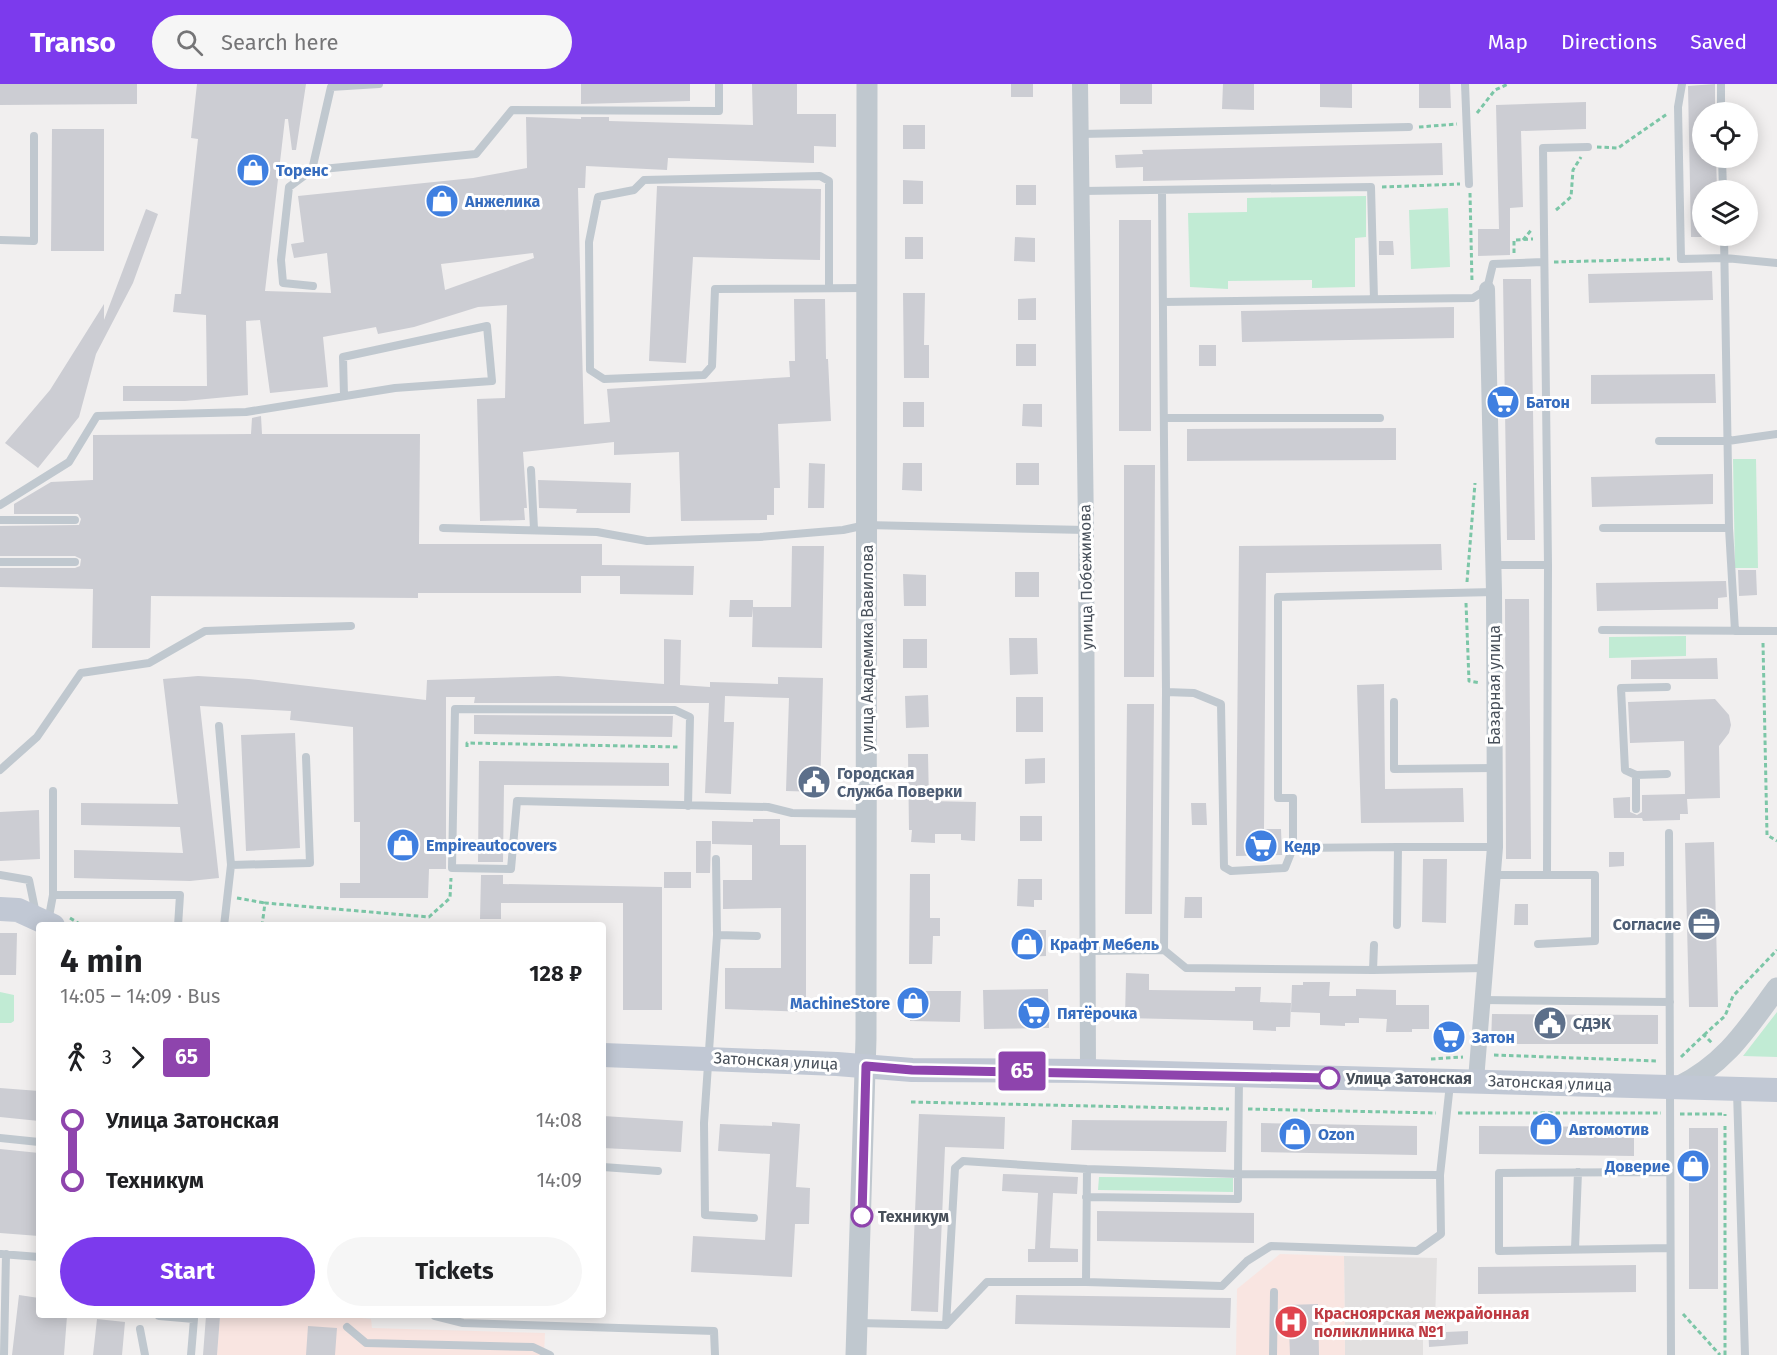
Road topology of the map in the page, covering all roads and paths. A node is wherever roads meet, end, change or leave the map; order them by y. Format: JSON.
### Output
{"nodes":[{"id":1,"x":380,"y":84,"type":"edge"},
{"id":2,"x":719,"y":84,"type":"edge"},
{"id":3,"x":867,"y":84,"type":"edge"},
{"id":4,"x":1080,"y":84,"type":"edge"},
{"id":5,"x":1465,"y":84,"type":"edge"},
{"id":6,"x":1508,"y":84,"type":"edge"},
{"id":7,"x":1682,"y":84,"type":"edge"},
{"id":8,"x":1721,"y":84,"type":"edge"},
{"id":9,"x":331,"y":86,"type":"edge"},
{"id":10,"x":1721,"y":102,"type":"edge"},
{"id":11,"x":1678,"y":106,"type":"junction"},
{"id":12,"x":1467,"y":124,"type":"junction"},
{"id":13,"x":1409,"y":128,"type":"joint"},
{"id":14,"x":1081,"y":134,"type":"junction"},
{"id":15,"x":34,"y":136,"type":"dead end"},
{"id":16,"x":1588,"y":147,"type":"junction"},
{"id":17,"x":312,"y":170,"type":"junction"},
{"id":18,"x":1469,"y":184,"type":"junction"},
{"id":19,"x":1371,"y":187,"type":"junction"},
{"id":20,"x":1082,"y":191,"type":"junction"},
{"id":21,"x":1162,"y":191,"type":"junction"},
{"id":22,"x":1543,"y":216,"type":"junction"},
{"id":23,"x":0,"y":240,"type":"edge"},
{"id":24,"x":1724,"y":246,"type":"edge"},
{"id":25,"x":1725,"y":258,"type":"junction"},
{"id":26,"x":1681,"y":259,"type":"junction"},
{"id":27,"x":1543,"y":262,"type":"junction"},
{"id":28,"x":1777,"y":263,"type":"edge"},
{"id":29,"x":313,"y":286,"type":"dead end"},
{"id":30,"x":829,"y":287,"type":"junction"},
{"id":31,"x":868,"y":288,"type":"junction"},
{"id":32,"x":1487,"y":289,"type":"junction"},
{"id":33,"x":1473,"y":298,"type":"junction"},
{"id":34,"x":1374,"y":299,"type":"junction"},
{"id":35,"x":1163,"y":302,"type":"junction"},
{"id":36,"x":344,"y":396,"type":"junction"},
{"id":37,"x":1165,"y":418,"type":"junction"},
{"id":38,"x":1380,"y":418,"type":"dead end"},
{"id":39,"x":1777,"y":434,"type":"edge"},
{"id":40,"x":1659,"y":441,"type":"dead end"},
{"id":41,"x":1728,"y":441,"type":"junction"},
{"id":42,"x":531,"y":470,"type":"dead end"},
{"id":43,"x":1475,"y":476,"type":"dead end"},
{"id":44,"x":0,"y":505,"type":"edge"},
{"id":45,"x":0,"y":520,"type":"edge"},
{"id":46,"x":75,"y":520,"type":"dead end"},
{"id":47,"x":866,"y":525,"type":"junction"},
{"id":48,"x":443,"y":528,"type":"dead end"},
{"id":49,"x":1603,"y":528,"type":"dead end"},
{"id":50,"x":1729,"y":528,"type":"junction"},
{"id":51,"x":534,"y":529,"type":"junction"},
{"id":52,"x":1086,"y":530,"type":"junction"},
{"id":53,"x":0,"y":562,"type":"edge"},
{"id":54,"x":75,"y":562,"type":"dead end"},
{"id":55,"x":1493,"y":565,"type":"junction"},
{"id":56,"x":1548,"y":566,"type":"junction"},
{"id":57,"x":1494,"y":592,"type":"junction"},
{"id":58,"x":1466,"y":594,"type":"junction"},
{"id":59,"x":351,"y":626,"type":"dead end"},
{"id":60,"x":1602,"y":630,"type":"dead end"},
{"id":61,"x":1736,"y":631,"type":"junction"},
{"id":62,"x":1777,"y":631,"type":"edge"},
{"id":63,"x":1763,"y":632,"type":"junction"},
{"id":64,"x":1667,"y":687,"type":"dead end"},
{"id":65,"x":1166,"y":692,"type":"junction"},
{"id":66,"x":1480,"y":694,"type":"dead end"},
{"id":67,"x":1394,"y":702,"type":"dead end"},
{"id":68,"x":219,"y":726,"type":"dead end"},
{"id":69,"x":689,"y":747,"type":"junction"},
{"id":70,"x":466,"y":754,"type":"dead end"},
{"id":71,"x":306,"y":757,"type":"dead end"},
{"id":72,"x":1495,"y":768,"type":"junction"},
{"id":73,"x":0,"y":770,"type":"edge"},
{"id":74,"x":1667,"y":774,"type":"dead end"},
{"id":75,"x":1636,"y":775,"type":"junction"},
{"id":76,"x":53,"y":791,"type":"dead end"},
{"id":77,"x":688,"y":806,"type":"junction"},
{"id":78,"x":1636,"y":809,"type":"dead end"},
{"id":79,"x":868,"y":815,"type":"junction"},
{"id":80,"x":1669,"y":833,"type":"dead end"},
{"id":81,"x":1777,"y":841,"type":"edge"},
{"id":82,"x":1398,"y":847,"type":"junction"},
{"id":83,"x":1293,"y":848,"type":"junction"},
{"id":84,"x":1495,"y":848,"type":"junction"},
{"id":85,"x":716,"y":859,"type":"dead end"},
{"id":86,"x":231,"y":865,"type":"junction"},
{"id":87,"x":452,"y":868,"type":"junction"},
{"id":88,"x":0,"y":875,"type":"edge"},
{"id":89,"x":1493,"y":875,"type":"junction"},
{"id":90,"x":1547,"y":875,"type":"junction"},
{"id":91,"x":53,"y":895,"type":"junction"},
{"id":92,"x":227,"y":896,"type":"junction"},
{"id":93,"x":265,"y":903,"type":"junction"},
{"id":94,"x":0,"y":909,"type":"edge"},
{"id":95,"x":46,"y":922,"type":"edge"},
{"id":96,"x":178,"y":922,"type":"edge"},
{"id":97,"x":224,"y":922,"type":"edge"},
{"id":98,"x":263,"y":922,"type":"edge"},
{"id":99,"x":1397,"y":925,"type":"dead end"},
{"id":100,"x":717,"y":935,"type":"junction"},
{"id":101,"x":757,"y":936,"type":"dead end"},
{"id":102,"x":1538,"y":944,"type":"dead end"},
{"id":103,"x":1374,"y":945,"type":"dead end"},
{"id":104,"x":1164,"y":950,"type":"junction"},
{"id":105,"x":1777,"y":950,"type":"edge"},
{"id":106,"x":1089,"y":951,"type":"junction"},
{"id":107,"x":1486,"y":968,"type":"junction"},
{"id":108,"x":1373,"y":970,"type":"junction"},
{"id":109,"x":1777,"y":988,"type":"edge"},
{"id":110,"x":1482,"y":1000,"type":"junction"},
{"id":111,"x":1670,"y":1002,"type":"junction"},
{"id":112,"x":1704,"y":1035,"type":"junction"},
{"id":113,"x":1714,"y":1045,"type":"dead end"},
{"id":114,"x":606,"y":1055,"type":"edge"},
{"id":115,"x":1509,"y":1056,"type":"dead end"},
{"id":116,"x":708,"y":1058,"type":"junction"},
{"id":117,"x":1669,"y":1061,"type":"junction"},
{"id":118,"x":866,"y":1066,"type":"junction"},
{"id":119,"x":1088,"y":1071,"type":"junction"},
{"id":120,"x":1239,"y":1076,"type":"junction"},
{"id":121,"x":1451,"y":1080,"type":"junction"},
{"id":122,"x":1476,"y":1080,"type":"junction"},
{"id":123,"x":1674,"y":1087,"type":"junction"},
{"id":124,"x":1737,"y":1088,"type":"junction"},
{"id":125,"x":1777,"y":1090,"type":"edge"},
{"id":126,"x":911,"y":1102,"type":"dead end"},
{"id":127,"x":1239,"y":1109,"type":"junction"},
{"id":128,"x":1445,"y":1113,"type":"junction"},
{"id":129,"x":1669,"y":1113,"type":"junction"},
{"id":130,"x":0,"y":1138,"type":"edge"},
{"id":131,"x":36,"y":1142,"type":"edge"},
{"id":132,"x":606,"y":1167,"type":"edge"},
{"id":133,"x":1087,"y":1169,"type":"junction"},
{"id":134,"x":658,"y":1171,"type":"dead end"},
{"id":135,"x":1578,"y":1172,"type":"junction"},
{"id":136,"x":1670,"y":1172,"type":"junction"},
{"id":137,"x":1238,"y":1174,"type":"junction"},
{"id":138,"x":1440,"y":1175,"type":"junction"},
{"id":139,"x":1086,"y":1197,"type":"junction"},
{"id":140,"x":754,"y":1218,"type":"dead end"},
{"id":141,"x":1670,"y":1248,"type":"junction"},
{"id":142,"x":1575,"y":1250,"type":"junction"},
{"id":143,"x":3,"y":1254,"type":"edge"},
{"id":144,"x":36,"y":1257,"type":"edge"},
{"id":145,"x":1086,"y":1282,"type":"junction"},
{"id":146,"x":1274,"y":1292,"type":"dead end"},
{"id":147,"x":1671,"y":1300,"type":"junction"},
{"id":148,"x":182,"y":1318,"type":"edge"},
{"id":149,"x":443,"y":1318,"type":"edge"},
{"id":150,"x":857,"y":1323,"type":"junction"},
{"id":151,"x":946,"y":1325,"type":"junction"},
{"id":152,"x":347,"y":1328,"type":"dead end"},
{"id":153,"x":140,"y":1329,"type":"dead end"},
{"id":154,"x":4,"y":1355,"type":"edge"},
{"id":155,"x":145,"y":1355,"type":"edge"},
{"id":156,"x":191,"y":1355,"type":"edge"},
{"id":157,"x":550,"y":1355,"type":"edge"},
{"id":158,"x":715,"y":1355,"type":"edge"},
{"id":159,"x":856,"y":1355,"type":"edge"},
{"id":160,"x":1274,"y":1355,"type":"edge"},
{"id":161,"x":1671,"y":1355,"type":"edge"},
{"id":162,"x":1720,"y":1355,"type":"edge"},
{"id":163,"x":1725,"y":1355,"type":"edge"},
{"id":164,"x":1746,"y":1355,"type":"edge"}],
"edges":[{"from":1,"to":9,"type":"lane"},
{"from":2,"to":17,"type":"lane"},
{"from":3,"to":31,"type":"street","name":"улица Академика Вавилова"},
{"from":4,"to":14,"type":"street","name":"улица Побежимова"},
{"from":5,"to":12,"type":"lane"},
{"from":6,"to":12,"type":"path"},
{"from":7,"to":11,"type":"lane"},
{"from":8,"to":10,"type":"lane"},
{"from":9,"to":17,"type":"lane"},
{"from":11,"to":16,"type":"path"},
{"from":11,"to":26,"type":"lane"},
{"from":12,"to":13,"type":"path"},
{"from":12,"to":18,"type":"lane"},
{"from":13,"to":14,"type":"lane"},
{"from":14,"to":20,"type":"street","name":"улица Побежимова"},
{"from":15,"to":23,"type":"lane"},
{"from":16,"to":22,"type":"path"},
{"from":16,"to":22,"type":"lane"},
{"from":17,"to":29,"type":"lane"},
{"from":18,"to":19,"type":"path"},
{"from":18,"to":33,"type":"path"},
{"from":19,"to":21,"type":"lane"},
{"from":19,"to":34,"type":"lane"},
{"from":20,"to":21,"type":"lane"},
{"from":20,"to":52,"type":"street","name":"улица Побежимова"},
{"from":21,"to":35,"type":"lane"},
{"from":22,"to":27,"type":"lane"},
{"from":24,"to":25,"type":"lane"},
{"from":25,"to":26,"type":"lane"},
{"from":25,"to":28,"type":"lane"},
{"from":25,"to":41,"type":"lane"},
{"from":26,"to":27,"type":"path"},
{"from":27,"to":32,"type":"lane"},
{"from":27,"to":56,"type":"lane"},
{"from":30,"to":30,"type":"lane"},
{"from":30,"to":31,"type":"lane"},
{"from":31,"to":47,"type":"street","name":"улица Академика Вавилова"},
{"from":32,"to":33,"type":"lane"},
{"from":32,"to":55,"type":"street","name":"Базарная улица"},
{"from":33,"to":34,"type":"lane"},
{"from":34,"to":35,"type":"lane"},
{"from":35,"to":37,"type":"lane"},
{"from":36,"to":36,"type":"lane"},
{"from":36,"to":44,"type":"lane"},
{"from":37,"to":38,"type":"lane"},
{"from":37,"to":65,"type":"lane"},
{"from":39,"to":41,"type":"lane"},
{"from":40,"to":41,"type":"lane"},
{"from":41,"to":50,"type":"lane"},
{"from":42,"to":51,"type":"lane"},
{"from":43,"to":58,"type":"path"},
{"from":45,"to":46,"type":"lane"},
{"from":47,"to":51,"type":"lane"},
{"from":47,"to":52,"type":"lane"},
{"from":47,"to":79,"type":"street","name":"улица Академика Вавилова"},
{"from":48,"to":51,"type":"lane"},
{"from":49,"to":50,"type":"lane"},
{"from":50,"to":61,"type":"lane"},
{"from":52,"to":106,"type":"street","name":"улица Побежимова"},
{"from":53,"to":54,"type":"lane"},
{"from":55,"to":56,"type":"lane"},
{"from":55,"to":57,"type":"street","name":"Базарная улица"},
{"from":56,"to":90,"type":"lane"},
{"from":57,"to":58,"type":"lane"},
{"from":57,"to":72,"type":"street","name":"Базарная улица"},
{"from":58,"to":66,"type":"path"},
{"from":58,"to":83,"type":"lane"},
{"from":59,"to":73,"type":"lane"},
{"from":60,"to":61,"type":"lane"},
{"from":61,"to":63,"type":"lane"},
{"from":62,"to":63,"type":"lane"},
{"from":63,"to":81,"type":"path"},
{"from":64,"to":75,"type":"lane"},
{"from":65,"to":83,"type":"lane"},
{"from":65,"to":104,"type":"lane"},
{"from":67,"to":72,"type":"lane"},
{"from":68,"to":86,"type":"lane"},
{"from":69,"to":70,"type":"path"},
{"from":69,"to":77,"type":"lane"},
{"from":69,"to":87,"type":"lane"},
{"from":71,"to":86,"type":"lane"},
{"from":72,"to":84,"type":"street","name":"Базарная улица"},
{"from":74,"to":75,"type":"lane"},
{"from":75,"to":78,"type":"lane"},
{"from":76,"to":91,"type":"lane"},
{"from":77,"to":79,"type":"lane"},
{"from":77,"to":87,"type":"lane"},
{"from":79,"to":118,"type":"street","name":"улица Академика Вавилова"},
{"from":80,"to":111,"type":"lane"},
{"from":82,"to":83,"type":"lane"},
{"from":82,"to":84,"type":"lane"},
{"from":82,"to":99,"type":"lane"},
{"from":84,"to":89,"type":"street","name":"Базарная улица"},
{"from":85,"to":100,"type":"lane"},
{"from":86,"to":92,"type":"lane"},
{"from":87,"to":93,"type":"path"},
{"from":88,"to":95,"type":"lane"},
{"from":89,"to":90,"type":"lane"},
{"from":89,"to":107,"type":"street","name":"Базарная улица"},
{"from":90,"to":102,"type":"lane"},
{"from":91,"to":95,"type":"lane"},
{"from":91,"to":96,"type":"lane"},
{"from":92,"to":93,"type":"path"},
{"from":92,"to":97,"type":"lane"},
{"from":93,"to":98,"type":"path"},
{"from":94,"to":95,"type":"main road"},
{"from":100,"to":101,"type":"lane"},
{"from":100,"to":116,"type":"lane"},
{"from":103,"to":108,"type":"lane"},
{"from":104,"to":106,"type":"lane"},
{"from":104,"to":108,"type":"lane"},
{"from":105,"to":112,"type":"path"},
{"from":106,"to":119,"type":"street","name":"улица Побежимова"},
{"from":107,"to":108,"type":"lane"},
{"from":107,"to":110,"type":"street","name":"Базарная улица"},
{"from":109,"to":123,"type":"street"},
{"from":110,"to":111,"type":"lane"},
{"from":110,"to":122,"type":"street","name":"Базарная улица"},
{"from":111,"to":117,"type":"lane"},
{"from":112,"to":113,"type":"path"},
{"from":112,"to":117,"type":"path"},
{"from":114,"to":116,"type":"main road","name":"Затонская улица"},
{"from":115,"to":117,"type":"path"},
{"from":116,"to":118,"type":"main road","name":"Затонская улица"},
{"from":116,"to":140,"type":"lane"},
{"from":117,"to":123,"type":"lane"},
{"from":118,"to":119,"type":"main road","name":"Затонская улица"},
{"from":118,"to":150,"type":"street","name":"улица Академика Вавилова"},
{"from":119,"to":120,"type":"main road","name":"Затонская улица"},
{"from":120,"to":121,"type":"main road","name":"Затонская улица"},
{"from":120,"to":127,"type":"lane"},
{"from":121,"to":122,"type":"main road","name":"Затонская улица"},
{"from":121,"to":128,"type":"lane"},
{"from":122,"to":123,"type":"main road","name":"Затонская улица"},
{"from":123,"to":124,"type":"main road","name":"Затонская улица"},
{"from":123,"to":129,"type":"lane"},
{"from":124,"to":125,"type":"main road","name":"Затонская улица"},
{"from":124,"to":164,"type":"lane"},
{"from":126,"to":127,"type":"path"},
{"from":127,"to":128,"type":"path"},
{"from":127,"to":137,"type":"lane"},
{"from":128,"to":129,"type":"path"},
{"from":128,"to":138,"type":"lane"},
{"from":129,"to":136,"type":"lane"},
{"from":129,"to":163,"type":"path"},
{"from":130,"to":131,"type":"lane"},
{"from":132,"to":134,"type":"lane"},
{"from":133,"to":137,"type":"lane"},
{"from":133,"to":139,"type":"lane"},
{"from":133,"to":151,"type":"lane"},
{"from":135,"to":136,"type":"lane"},
{"from":135,"to":142,"type":"lane"},
{"from":135,"to":142,"type":"lane"},
{"from":136,"to":141,"type":"lane"},
{"from":137,"to":138,"type":"lane"},
{"from":137,"to":139,"type":"lane"},
{"from":138,"to":145,"type":"lane"},
{"from":139,"to":145,"type":"lane"},
{"from":141,"to":142,"type":"lane"},
{"from":141,"to":147,"type":"lane"},
{"from":143,"to":144,"type":"lane"},
{"from":143,"to":154,"type":"lane"},
{"from":145,"to":151,"type":"lane"},
{"from":146,"to":160,"type":"lane"},
{"from":147,"to":161,"type":"lane"},
{"from":147,"to":162,"type":"path"},
{"from":148,"to":156,"type":"lane"},
{"from":149,"to":158,"type":"lane"},
{"from":150,"to":151,"type":"lane"},
{"from":150,"to":159,"type":"street","name":"улица Академика Вавилова"},
{"from":152,"to":157,"type":"lane"},
{"from":153,"to":155,"type":"lane"}]}
